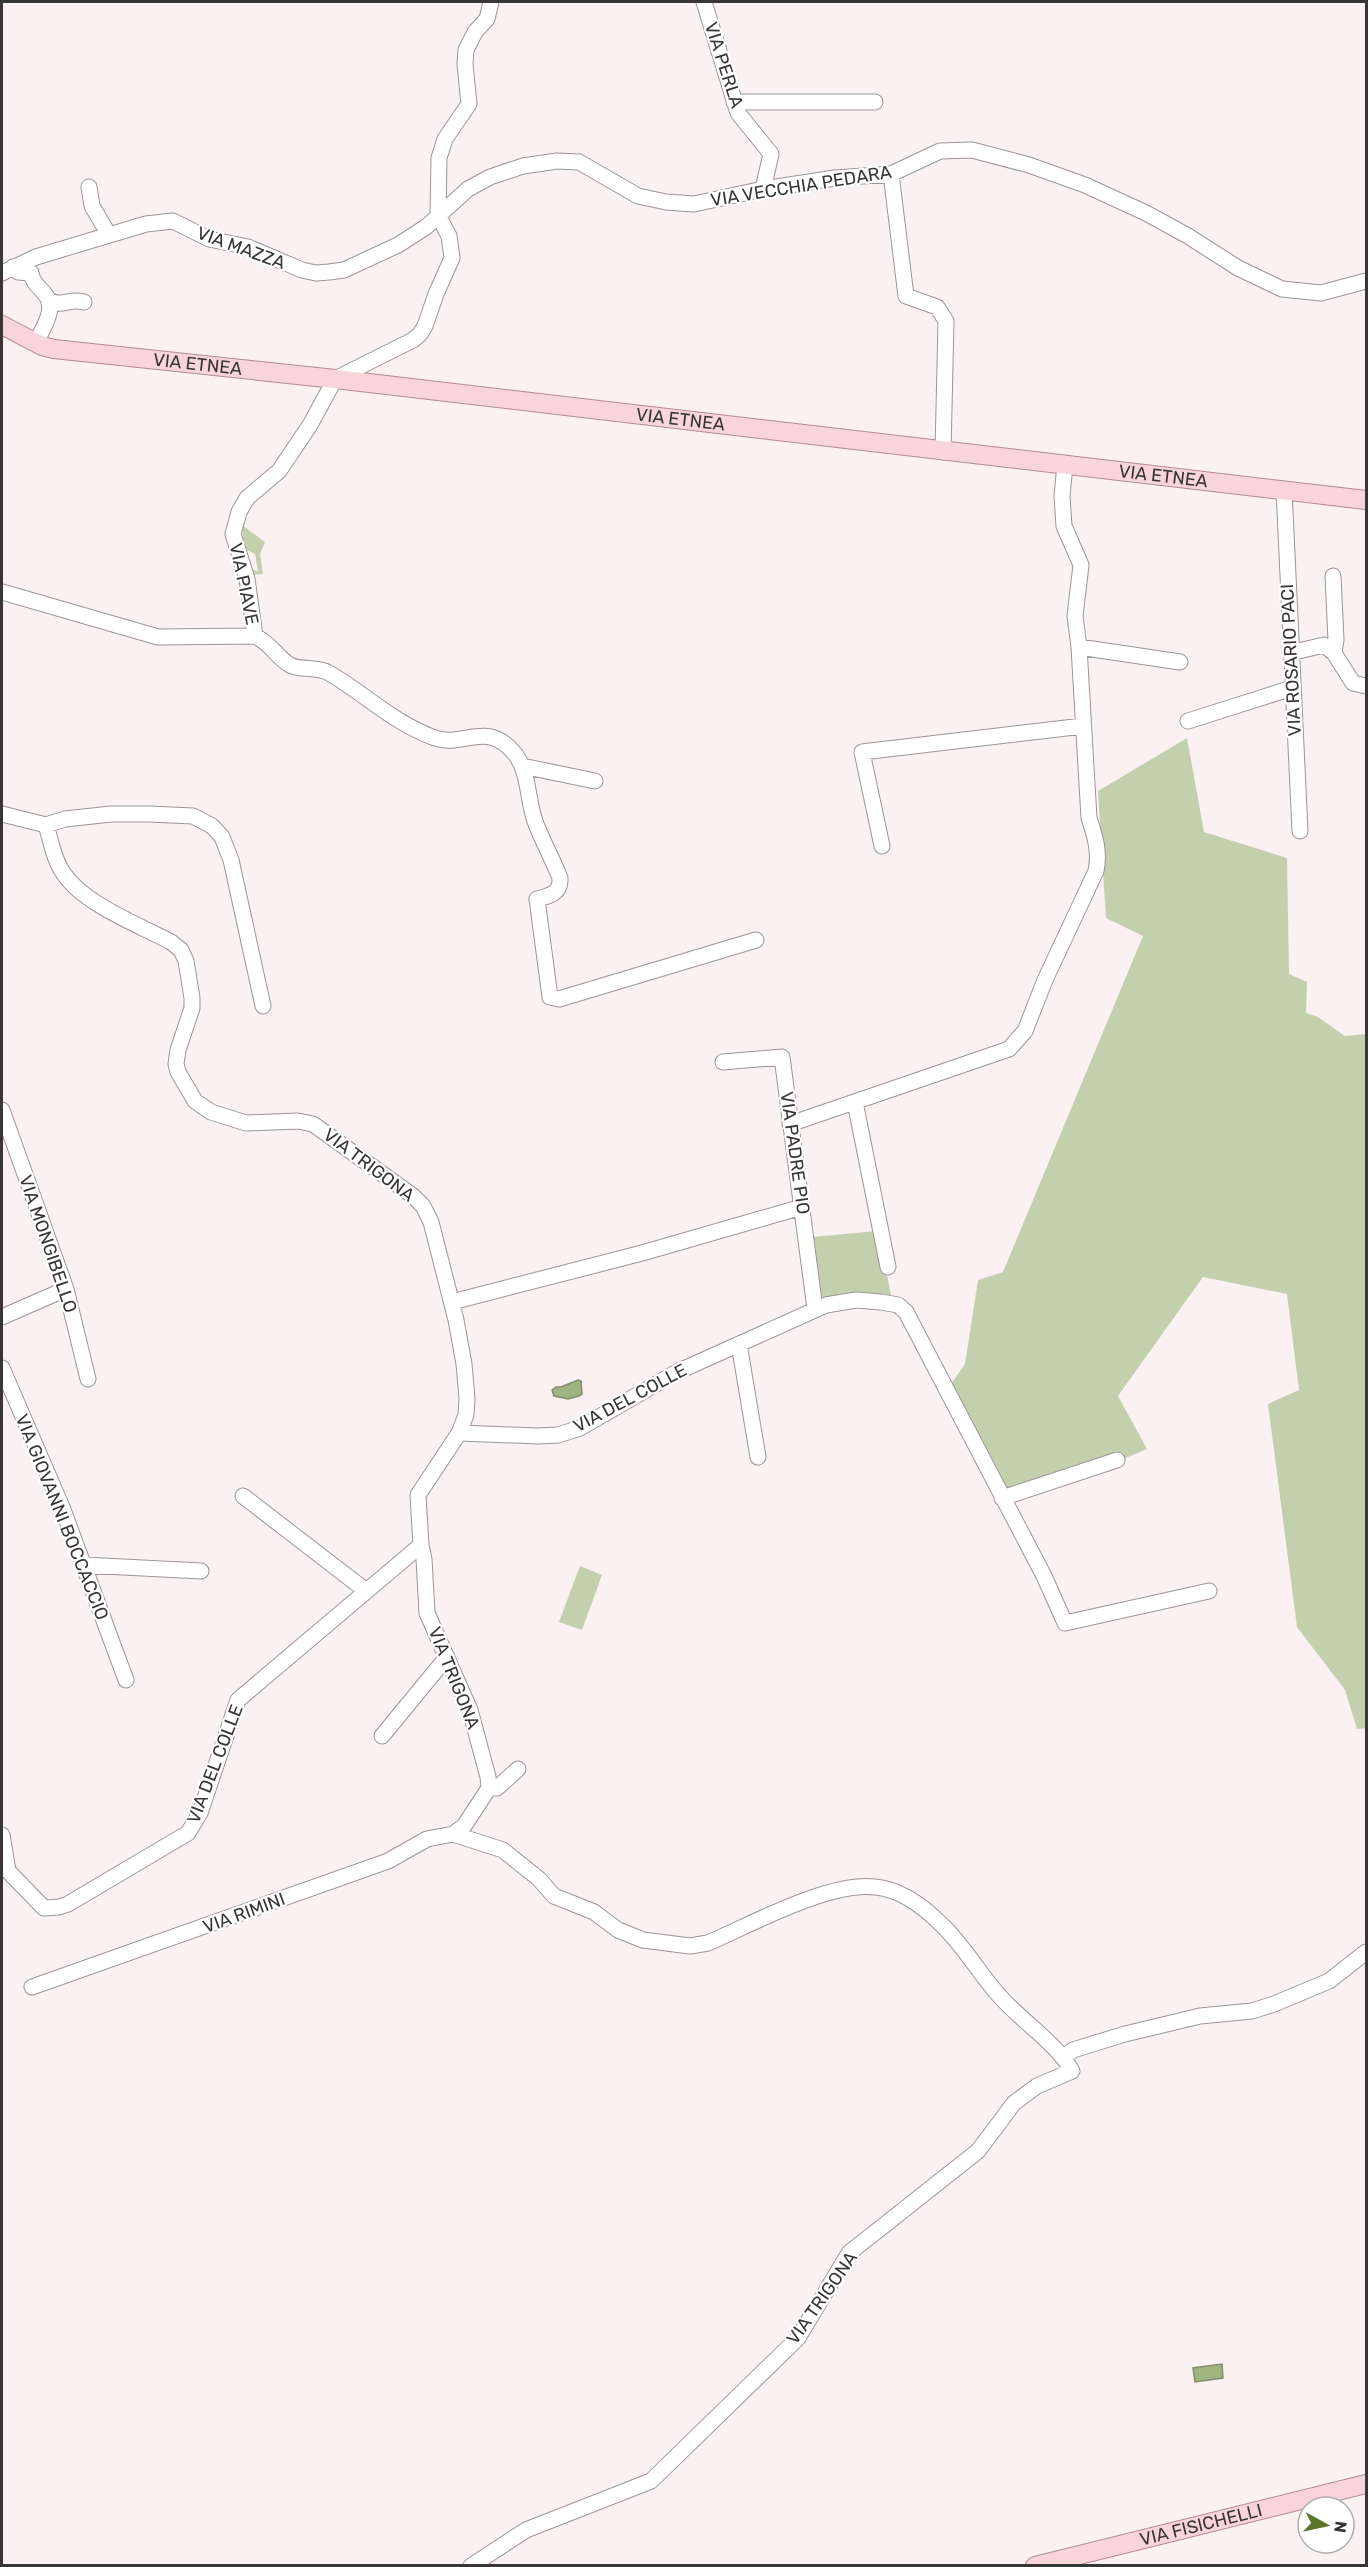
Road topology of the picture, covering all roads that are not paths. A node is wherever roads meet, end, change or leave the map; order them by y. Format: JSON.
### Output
{"nodes":[{"id":1,"x":491,"y":2,"type":"edge"},
{"id":2,"x":704,"y":2,"type":"edge"},
{"id":3,"x":734,"y":102,"type":"junction"},
{"id":4,"x":875,"y":102,"type":"dead end"},
{"id":5,"x":891,"y":174,"type":"junction"},
{"id":6,"x":89,"y":187,"type":"dead end"},
{"id":7,"x":763,"y":189,"type":"junction"},
{"id":8,"x":438,"y":215,"type":"junction"},
{"id":9,"x":110,"y":235,"type":"junction"},
{"id":10,"x":7,"y":270,"type":"edge"},
{"id":11,"x":1366,"y":281,"type":"edge"},
{"id":12,"x":50,"y":301,"type":"junction"},
{"id":13,"x":84,"y":302,"type":"dead end"},
{"id":14,"x":2,"y":325,"type":"edge"},
{"id":15,"x":36,"y":343,"type":"junction"},
{"id":16,"x":335,"y":379,"type":"junction"},
{"id":17,"x":943,"y":452,"type":"junction"},
{"id":18,"x":1065,"y":465,"type":"junction"},
{"id":19,"x":1284,"y":490,"type":"junction"},
{"id":20,"x":1366,"y":500,"type":"edge"},
{"id":21,"x":1333,"y":576,"type":"dead end"},
{"id":22,"x":2,"y":592,"type":"edge"},
{"id":23,"x":255,"y":636,"type":"junction"},
{"id":24,"x":1079,"y":647,"type":"junction"},
{"id":25,"x":1290,"y":653,"type":"junction"},
{"id":26,"x":1334,"y":653,"type":"junction"},
{"id":27,"x":1180,"y":662,"type":"dead end"},
{"id":28,"x":1366,"y":686,"type":"edge"},
{"id":29,"x":1292,"y":688,"type":"junction"},
{"id":30,"x":1188,"y":721,"type":"dead end"},
{"id":31,"x":1083,"y":726,"type":"junction"},
{"id":32,"x":522,"y":766,"type":"junction"},
{"id":33,"x":595,"y":782,"type":"dead end"},
{"id":34,"x":2,"y":814,"type":"edge"},
{"id":35,"x":46,"y":825,"type":"junction"},
{"id":36,"x":1300,"y":831,"type":"dead end"},
{"id":37,"x":882,"y":846,"type":"dead end"},
{"id":38,"x":756,"y":940,"type":"dead end"},
{"id":39,"x":263,"y":1006,"type":"dead end"},
{"id":40,"x":723,"y":1062,"type":"dead end"},
{"id":41,"x":855,"y":1102,"type":"junction"},
{"id":42,"x":2,"y":1110,"type":"edge"},
{"id":43,"x":790,"y":1124,"type":"junction"},
{"id":44,"x":802,"y":1207,"type":"junction"},
{"id":45,"x":888,"y":1267,"type":"dead end"},
{"id":46,"x":66,"y":1289,"type":"junction"},
{"id":47,"x":452,"y":1302,"type":"junction"},
{"id":48,"x":815,"y":1309,"type":"junction"},
{"id":49,"x":2,"y":1317,"type":"edge"},
{"id":50,"x":739,"y":1344,"type":"junction"},
{"id":51,"x":2,"y":1368,"type":"edge"},
{"id":52,"x":88,"y":1379,"type":"dead end"},
{"id":53,"x":459,"y":1433,"type":"junction"},
{"id":54,"x":758,"y":1457,"type":"dead end"},
{"id":55,"x":1117,"y":1460,"type":"dead end"},
{"id":56,"x":243,"y":1496,"type":"dead end"},
{"id":57,"x":1002,"y":1498,"type":"junction"},
{"id":58,"x":421,"y":1545,"type":"junction"},
{"id":59,"x":84,"y":1565,"type":"junction"},
{"id":60,"x":201,"y":1571,"type":"dead end"},
{"id":61,"x":365,"y":1590,"type":"junction"},
{"id":62,"x":1209,"y":1591,"type":"dead end"},
{"id":63,"x":447,"y":1657,"type":"junction"},
{"id":64,"x":124,"y":1673,"type":"dead end"},
{"id":65,"x":382,"y":1736,"type":"dead end"},
{"id":66,"x":519,"y":1769,"type":"dead end"},
{"id":67,"x":489,"y":1788,"type":"junction"},
{"id":68,"x":453,"y":1834,"type":"junction"},
{"id":69,"x":2,"y":1840,"type":"edge"},
{"id":70,"x":1366,"y":1952,"type":"edge"},
{"id":71,"x":32,"y":1987,"type":"dead end"},
{"id":72,"x":1064,"y":2057,"type":"junction"},
{"id":73,"x":1366,"y":2484,"type":"edge"},
{"id":74,"x":471,"y":2565,"type":"edge"},
{"id":75,"x":1035,"y":2565,"type":"edge"}],
"edges":[{"from":1,"to":8,"type":"street"},
{"from":2,"to":3,"type":"street","name":"VIA PERLA"},
{"from":3,"to":4,"type":"street"},
{"from":3,"to":7,"type":"street","name":"VIA PERLA"},
{"from":5,"to":7,"type":"street","name":"VIA VECCHIA PEDARA"},
{"from":5,"to":11,"type":"street","name":"VIA VECCHIA PEDARA"},
{"from":5,"to":17,"type":"street"},
{"from":6,"to":9,"type":"street"},
{"from":7,"to":8,"type":"street","name":"VIA VECCHIA PEDARA"},
{"from":8,"to":9,"type":"street","name":"VIA MAZZA"},
{"from":8,"to":16,"type":"street"},
{"from":9,"to":10,"type":"street","name":"VIA MAZZA"},
{"from":10,"to":12,"type":"street"},
{"from":12,"to":13,"type":"street"},
{"from":12,"to":15,"type":"street"},
{"from":14,"to":15,"type":"main road","name":"VIA ETNEA"},
{"from":15,"to":16,"type":"main road","name":"VIA ETNEA"},
{"from":16,"to":17,"type":"main road","name":"VIA ETNEA"},
{"from":16,"to":23,"type":"street","name":"VIA PIAVE"},
{"from":17,"to":18,"type":"main road","name":"VIA ETNEA"},
{"from":18,"to":19,"type":"main road","name":"VIA ETNEA"},
{"from":18,"to":24,"type":"street"},
{"from":19,"to":20,"type":"main road","name":"VIA ETNEA"},
{"from":19,"to":25,"type":"street","name":"VIA ROSARIO PACI"},
{"from":21,"to":26,"type":"street"},
{"from":22,"to":23,"type":"street","name":"VIA PIAVE"},
{"from":23,"to":32,"type":"street"},
{"from":24,"to":27,"type":"street"},
{"from":24,"to":31,"type":"street"},
{"from":25,"to":26,"type":"street"},
{"from":25,"to":29,"type":"street","name":"VIA ROSARIO PACI"},
{"from":26,"to":28,"type":"street"},
{"from":29,"to":30,"type":"street"},
{"from":29,"to":36,"type":"street","name":"VIA ROSARIO PACI"},
{"from":31,"to":37,"type":"street"},
{"from":31,"to":41,"type":"street"},
{"from":32,"to":33,"type":"street"},
{"from":32,"to":38,"type":"street"},
{"from":34,"to":35,"type":"street"},
{"from":35,"to":39,"type":"street"},
{"from":35,"to":47,"type":"street","name":"VIA TRIGONA"},
{"from":40,"to":43,"type":"street","name":"VIA PADRE PIO"},
{"from":41,"to":43,"type":"street"},
{"from":41,"to":45,"type":"street"},
{"from":42,"to":46,"type":"street","name":"VIA MONGIBELLO"},
{"from":43,"to":44,"type":"street","name":"VIA PADRE PIO"},
{"from":44,"to":47,"type":"street"},
{"from":44,"to":48,"type":"street","name":"VIA PADRE PIO"},
{"from":46,"to":49,"type":"street"},
{"from":46,"to":52,"type":"street","name":"VIA MONGIBELLO"},
{"from":47,"to":53,"type":"street","name":"VIA TRIGONA"},
{"from":48,"to":50,"type":"street","name":"VIA DEL COLLE"},
{"from":48,"to":57,"type":"street","name":"VIA DEL COLLE"},
{"from":50,"to":53,"type":"street","name":"VIA DEL COLLE"},
{"from":50,"to":54,"type":"street"},
{"from":51,"to":59,"type":"street","name":"VIA GIOVANNI BOCCACCIO"},
{"from":53,"to":58,"type":"street"},
{"from":55,"to":57,"type":"street"},
{"from":56,"to":61,"type":"street"},
{"from":57,"to":62,"type":"street","name":"VIA DEL COLLE"},
{"from":58,"to":61,"type":"street","name":"VIA DEL COLLE"},
{"from":58,"to":63,"type":"street","name":"VIA TRIGONA"},
{"from":59,"to":60,"type":"street"},
{"from":59,"to":64,"type":"street","name":"VIA GIOVANNI BOCCACCIO"},
{"from":61,"to":69,"type":"street","name":"VIA DEL COLLE"},
{"from":63,"to":65,"type":"street"},
{"from":63,"to":67,"type":"street","name":"VIA TRIGONA"},
{"from":66,"to":67,"type":"street"},
{"from":67,"to":68,"type":"street"},
{"from":68,"to":71,"type":"street","name":"VIA RIMINI"},
{"from":68,"to":72,"type":"street"},
{"from":70,"to":72,"type":"street"},
{"from":72,"to":74,"type":"street","name":"VIA TRIGONA"},
{"from":73,"to":75,"type":"main road","name":"VIA FISICHELLI"}]}
